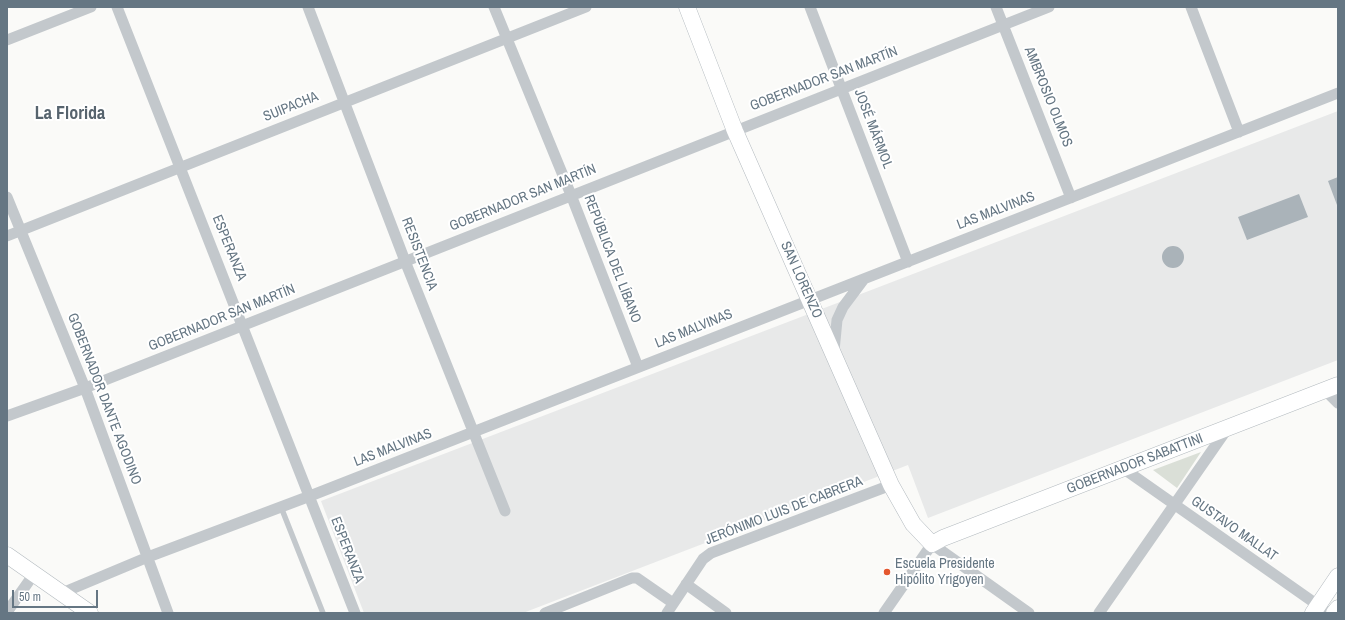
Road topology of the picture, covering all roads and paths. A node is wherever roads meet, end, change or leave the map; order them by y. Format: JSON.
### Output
{"nodes":[{"id":1,"x":91,"y":7,"type":"edge"},
{"id":2,"x":117,"y":7,"type":"edge"},
{"id":3,"x":308,"y":7,"type":"edge"},
{"id":4,"x":494,"y":7,"type":"edge"},
{"id":5,"x":586,"y":7,"type":"edge"},
{"id":6,"x":687,"y":7,"type":"edge"},
{"id":7,"x":810,"y":7,"type":"edge"},
{"id":8,"x":996,"y":7,"type":"edge"},
{"id":9,"x":1049,"y":7,"type":"edge"},
{"id":10,"x":1191,"y":7,"type":"edge"},
{"id":11,"x":1003,"y":25,"type":"junction"},
{"id":12,"x":506,"y":39,"type":"junction"},
{"id":13,"x":7,"y":40,"type":"edge"},
{"id":14,"x":842,"y":88,"type":"junction"},
{"id":15,"x":1338,"y":93,"type":"edge"},
{"id":16,"x":346,"y":102,"type":"junction"},
{"id":17,"x":735,"y":130,"type":"junction"},
{"id":18,"x":1239,"y":132,"type":"junction"},
{"id":19,"x":181,"y":167,"type":"junction"},
{"id":20,"x":571,"y":195,"type":"junction"},
{"id":21,"x":7,"y":197,"type":"edge"},
{"id":22,"x":1071,"y":198,"type":"junction"},
{"id":23,"x":20,"y":231,"type":"junction"},
{"id":24,"x":7,"y":236,"type":"edge"},
{"id":25,"x":405,"y":261,"type":"junction"},
{"id":26,"x":908,"y":262,"type":"junction"},
{"id":27,"x":865,"y":278,"type":"junction"},
{"id":28,"x":809,"y":299,"type":"junction"},
{"id":29,"x":243,"y":325,"type":"junction"},
{"id":30,"x":834,"y":356,"type":"junction"},
{"id":31,"x":638,"y":367,"type":"junction"},
{"id":32,"x":1332,"y":387,"type":"edge"},
{"id":33,"x":85,"y":388,"type":"junction"},
{"id":34,"x":1338,"y":403,"type":"edge"},
{"id":35,"x":7,"y":416,"type":"edge"},
{"id":36,"x":1227,"y":429,"type":"junction"},
{"id":37,"x":473,"y":432,"type":"junction"},
{"id":38,"x":1124,"y":469,"type":"junction"},
{"id":39,"x":891,"y":485,"type":"junction"},
{"id":40,"x":310,"y":496,"type":"junction"},
{"id":41,"x":1174,"y":505,"type":"junction"},
{"id":42,"x":281,"y":507,"type":"junction"},
{"id":43,"x":505,"y":511,"type":"dead end"},
{"id":44,"x":932,"y":544,"type":"junction"},
{"id":45,"x":7,"y":555,"type":"edge"},
{"id":46,"x":148,"y":557,"type":"junction"},
{"id":47,"x":34,"y":574,"type":"junction"},
{"id":48,"x":1338,"y":576,"type":"edge"},
{"id":49,"x":686,"y":584,"type":"junction"},
{"id":50,"x":62,"y":593,"type":"junction"},
{"id":51,"x":674,"y":603,"type":"junction"},
{"id":52,"x":1338,"y":608,"type":"edge"},
{"id":53,"x":1320,"y":610,"type":"edge"},
{"id":54,"x":7,"y":612,"type":"edge"},
{"id":55,"x":90,"y":613,"type":"edge"},
{"id":56,"x":168,"y":613,"type":"edge"},
{"id":57,"x":323,"y":613,"type":"edge"},
{"id":58,"x":356,"y":613,"type":"edge"},
{"id":59,"x":545,"y":613,"type":"edge"},
{"id":60,"x":667,"y":613,"type":"edge"},
{"id":61,"x":726,"y":613,"type":"edge"},
{"id":62,"x":884,"y":613,"type":"edge"},
{"id":63,"x":1029,"y":613,"type":"edge"},
{"id":64,"x":1099,"y":613,"type":"edge"},
{"id":65,"x":1334,"y":613,"type":"edge"}],
"edges":[{"from":1,"to":13,"type":"street"},
{"from":2,"to":19,"type":"street","name":"ESPERANZA"},
{"from":3,"to":16,"type":"street","name":"RESISTENCIA"},
{"from":4,"to":12,"type":"street","name":"REPÚBLICA DEL LÍBANO"},
{"from":5,"to":12,"type":"street","name":"SUIPACHA"},
{"from":6,"to":17,"type":"main road","name":"SAN LORENZO"},
{"from":7,"to":14,"type":"street","name":"JOSÉ MÁRMOL"},
{"from":8,"to":11,"type":"street","name":"AMBROSIO OLMOS"},
{"from":9,"to":11,"type":"street","name":"GOBERNADOR SAN MARTÍN"},
{"from":10,"to":18,"type":"street"},
{"from":11,"to":14,"type":"street","name":"GOBERNADOR SAN MARTÍN"},
{"from":11,"to":22,"type":"street","name":"AMBROSIO OLMOS"},
{"from":12,"to":16,"type":"street","name":"SUIPACHA"},
{"from":12,"to":20,"type":"street","name":"REPÚBLICA DEL LÍBANO"},
{"from":14,"to":17,"type":"street","name":"GOBERNADOR SAN MARTÍN"},
{"from":14,"to":26,"type":"street","name":"JOSÉ MÁRMOL"},
{"from":15,"to":18,"type":"street","name":"LAS MALVINAS"},
{"from":16,"to":19,"type":"street","name":"SUIPACHA"},
{"from":16,"to":25,"type":"street","name":"RESISTENCIA"},
{"from":17,"to":20,"type":"street","name":"GOBERNADOR SAN MARTÍN"},
{"from":17,"to":28,"type":"main road","name":"SAN LORENZO"},
{"from":18,"to":22,"type":"street","name":"LAS MALVINAS"},
{"from":19,"to":23,"type":"street","name":"SUIPACHA"},
{"from":19,"to":29,"type":"street","name":"ESPERANZA"},
{"from":20,"to":25,"type":"street","name":"GOBERNADOR SAN MARTÍN"},
{"from":20,"to":31,"type":"street","name":"REPÚBLICA DEL LÍBANO"},
{"from":21,"to":23,"type":"street","name":"GOBERNADOR DANTE AGODINO"},
{"from":22,"to":26,"type":"street","name":"LAS MALVINAS"},
{"from":23,"to":24,"type":"street","name":"SUIPACHA"},
{"from":23,"to":33,"type":"street","name":"GOBERNADOR DANTE AGODINO"},
{"from":25,"to":29,"type":"street","name":"GOBERNADOR SAN MARTÍN"},
{"from":25,"to":37,"type":"street","name":"RESISTENCIA"},
{"from":26,"to":27,"type":"street","name":"LAS MALVINAS"},
{"from":27,"to":28,"type":"street","name":"LAS MALVINAS"},
{"from":27,"to":30,"type":"street"},
{"from":28,"to":30,"type":"main road","name":"SAN LORENZO"},
{"from":28,"to":31,"type":"street","name":"LAS MALVINAS"},
{"from":29,"to":33,"type":"street","name":"GOBERNADOR SAN MARTÍN"},
{"from":29,"to":40,"type":"street","name":"ESPERANZA"},
{"from":30,"to":39,"type":"main road","name":"SAN LORENZO"},
{"from":31,"to":37,"type":"street","name":"LAS MALVINAS"},
{"from":32,"to":34,"type":"street"},
{"from":32,"to":36,"type":"main road","name":"GOBERNADOR SABATTINI"},
{"from":33,"to":35,"type":"street","name":"GOBERNADOR SAN MARTÍN"},
{"from":33,"to":46,"type":"street","name":"GOBERNADOR DANTE AGODINO"},
{"from":36,"to":38,"type":"main road","name":"GOBERNADOR SABATTINI"},
{"from":36,"to":41,"type":"street"},
{"from":37,"to":40,"type":"street","name":"LAS MALVINAS"},
{"from":37,"to":43,"type":"street","name":"RESISTENCIA"},
{"from":38,"to":41,"type":"street","name":"GUSTAVO MALLAT"},
{"from":38,"to":44,"type":"main road","name":"GOBERNADOR SABATTINI"},
{"from":39,"to":44,"type":"main road","name":"SAN LORENZO"},
{"from":39,"to":49,"type":"street","name":"JERÓNIMO LUIS DE CABRERA"},
{"from":40,"to":42,"type":"street","name":"LAS MALVINAS"},
{"from":40,"to":58,"type":"street","name":"ESPERANZA"},
{"from":41,"to":53,"type":"street","name":"GUSTAVO MALLAT"},
{"from":41,"to":64,"type":"street"},
{"from":42,"to":46,"type":"street","name":"LAS MALVINAS"},
{"from":42,"to":57,"type":"lane"},
{"from":44,"to":62,"type":"street"},
{"from":44,"to":63,"type":"street"},
{"from":45,"to":47,"type":"main road"},
{"from":46,"to":50,"type":"street","name":"LAS MALVINAS"},
{"from":46,"to":56,"type":"street","name":"GOBERNADOR DANTE AGODINO"},
{"from":47,"to":50,"type":"main road"},
{"from":47,"to":54,"type":"street"},
{"from":48,"to":53,"type":"main road"},
{"from":49,"to":51,"type":"street","name":"JERÓNIMO LUIS DE CABRERA"},
{"from":49,"to":61,"type":"street"},
{"from":50,"to":55,"type":"main road"},
{"from":51,"to":59,"type":"street"},
{"from":51,"to":60,"type":"street","name":"JERÓNIMO LUIS DE CABRERA"},
{"from":52,"to":65,"type":"main road"}]}
